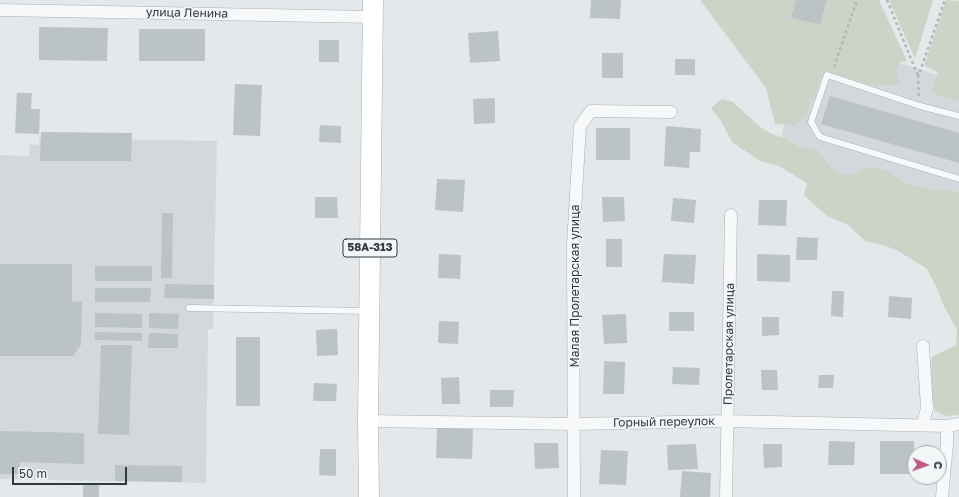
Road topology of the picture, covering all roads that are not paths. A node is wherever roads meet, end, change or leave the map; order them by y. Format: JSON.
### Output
{"nodes":[{"id":1,"x":373,"y":9,"type":"edge"},
{"id":2,"x":0,"y":10,"type":"edge"},
{"id":3,"x":671,"y":112,"type":"dead end"},
{"id":4,"x":959,"y":116,"type":"edge"},
{"id":5,"x":959,"y":179,"type":"edge"},
{"id":6,"x":731,"y":215,"type":"dead end"},
{"id":7,"x":189,"y":308,"type":"dead end"},
{"id":8,"x":370,"y":311,"type":"junction"},
{"id":9,"x":923,"y":346,"type":"dead end"},
{"id":10,"x":368,"y":421,"type":"junction"},
{"id":11,"x":727,"y":421,"type":"junction"},
{"id":12,"x":574,"y":424,"type":"junction"},
{"id":13,"x":923,"y":424,"type":"junction"},
{"id":14,"x":959,"y":424,"type":"edge"},
{"id":15,"x":947,"y":426,"type":"junction"},
{"id":16,"x":369,"y":497,"type":"edge"},
{"id":17,"x":574,"y":497,"type":"edge"},
{"id":18,"x":726,"y":497,"type":"edge"},
{"id":19,"x":942,"y":497,"type":"edge"}],
"edges":[{"from":1,"to":2,"type":"street","name":"улица Ленина"},
{"from":1,"to":8,"type":"main road","number":"58А-313"},
{"from":3,"to":12,"type":"street","name":"Малая Пролетарская улица"},
{"from":4,"to":5,"type":"lane"},
{"from":6,"to":11,"type":"street","name":"Пролетарская улица"},
{"from":7,"to":8,"type":"lane"},
{"from":8,"to":10,"type":"main road","number":"58А-313"},
{"from":9,"to":13,"type":"street"},
{"from":10,"to":12,"type":"street","name":"Горный переулок"},
{"from":10,"to":16,"type":"main road","number":"58А-313"},
{"from":11,"to":12,"type":"street","name":"Горный переулок"},
{"from":11,"to":13,"type":"street","name":"Горный переулок"},
{"from":11,"to":18,"type":"street","name":"Пролетарская улица"},
{"from":12,"to":17,"type":"street","name":"Малая Пролетарская улица"},
{"from":13,"to":15,"type":"street","name":"Горный переулок"},
{"from":14,"to":15,"type":"street","name":"Горный переулок"},
{"from":15,"to":19,"type":"street"}]}
